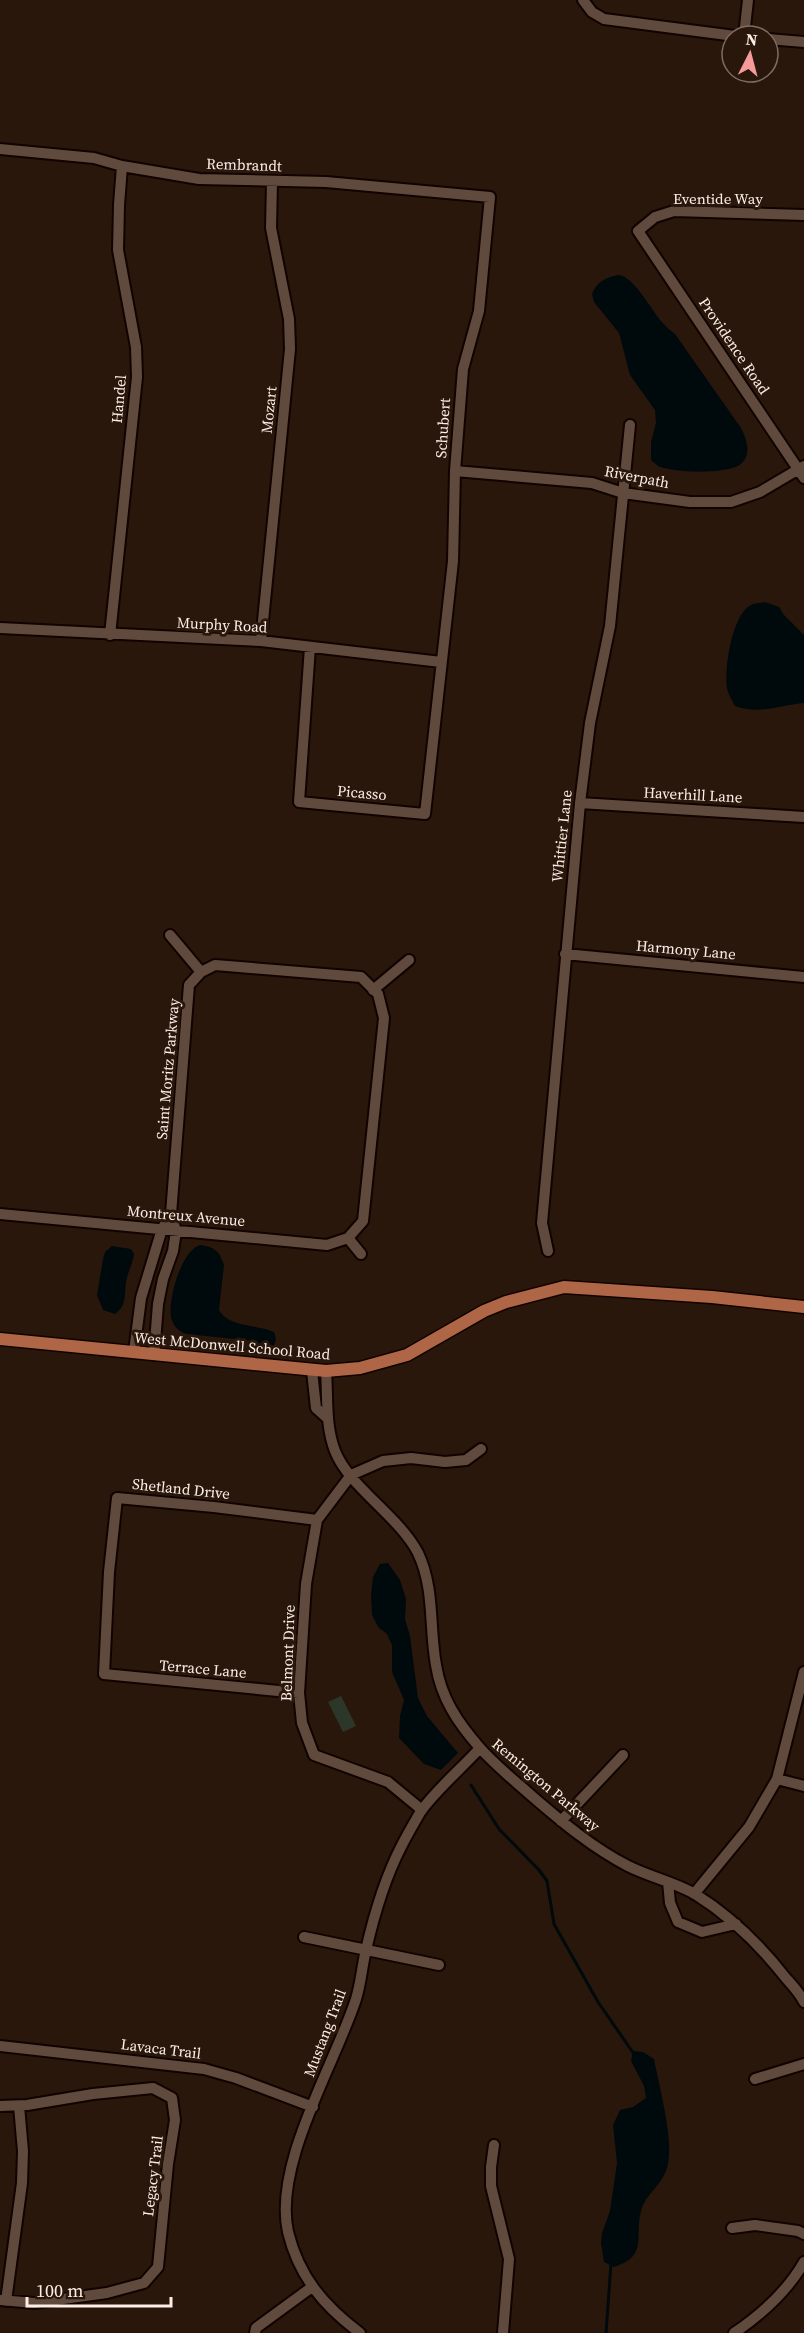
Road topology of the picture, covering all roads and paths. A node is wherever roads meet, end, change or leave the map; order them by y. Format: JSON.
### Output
{"nodes":[{"id":1,"x":582,"y":0,"type":"edge"},
{"id":2,"x":748,"y":0,"type":"edge"},
{"id":3,"x":745,"y":24,"type":"edge"},
{"id":4,"x":720,"y":34,"type":"edge"},
{"id":5,"x":780,"y":40,"type":"edge"},
{"id":6,"x":804,"y":42,"type":"edge"},
{"id":7,"x":0,"y":149,"type":"edge"},
{"id":8,"x":122,"y":166,"type":"junction"},
{"id":9,"x":272,"y":182,"type":"junction"},
{"id":10,"x":490,"y":197,"type":"joint"},
{"id":11,"x":804,"y":215,"type":"edge"},
{"id":12,"x":638,"y":231,"type":"joint"},
{"id":13,"x":630,"y":425,"type":"dead end"},
{"id":14,"x":455,"y":471,"type":"junction"},
{"id":15,"x":802,"y":471,"type":"edge"},
{"id":16,"x":623,"y":493,"type":"junction"},
{"id":17,"x":0,"y":628,"type":"edge"},
{"id":18,"x":110,"y":635,"type":"junction"},
{"id":19,"x":261,"y":641,"type":"junction"},
{"id":20,"x":310,"y":647,"type":"junction"},
{"id":21,"x":441,"y":662,"type":"junction"},
{"id":22,"x":580,"y":802,"type":"junction"},
{"id":23,"x":804,"y":817,"type":"edge"},
{"id":24,"x":170,"y":935,"type":"dead end"},
{"id":25,"x":566,"y":954,"type":"junction"},
{"id":26,"x":409,"y":960,"type":"dead end"},
{"id":27,"x":201,"y":972,"type":"junction"},
{"id":28,"x":804,"y":977,"type":"edge"},
{"id":29,"x":373,"y":990,"type":"junction"},
{"id":30,"x":0,"y":1214,"type":"edge"},
{"id":31,"x":171,"y":1214,"type":"junction"},
{"id":32,"x":162,"y":1229,"type":"junction"},
{"id":33,"x":176,"y":1231,"type":"junction"},
{"id":34,"x":348,"y":1238,"type":"junction"},
{"id":35,"x":548,"y":1251,"type":"dead end"},
{"id":36,"x":361,"y":1254,"type":"dead end"},
{"id":37,"x":804,"y":1307,"type":"edge"},
{"id":38,"x":0,"y":1340,"type":"edge"},
{"id":39,"x":134,"y":1352,"type":"junction"},
{"id":40,"x":154,"y":1355,"type":"junction"},
{"id":41,"x":312,"y":1371,"type":"junction"},
{"id":42,"x":326,"y":1371,"type":"junction"},
{"id":43,"x":326,"y":1417,"type":"junction"},
{"id":44,"x":481,"y":1449,"type":"dead end"},
{"id":45,"x":351,"y":1475,"type":"junction"},
{"id":46,"x":317,"y":1520,"type":"junction"},
{"id":47,"x":804,"y":1672,"type":"edge"},
{"id":48,"x":104,"y":1674,"type":"joint"},
{"id":49,"x":299,"y":1693,"type":"junction"},
{"id":50,"x":480,"y":1748,"type":"junction"},
{"id":51,"x":623,"y":1755,"type":"dead end"},
{"id":52,"x":777,"y":1779,"type":"junction"},
{"id":53,"x":804,"y":1786,"type":"edge"},
{"id":54,"x":422,"y":1810,"type":"junction"},
{"id":55,"x":561,"y":1821,"type":"junction"},
{"id":56,"x":668,"y":1882,"type":"junction"},
{"id":57,"x":694,"y":1894,"type":"junction"},
{"id":58,"x":736,"y":1924,"type":"junction"},
{"id":59,"x":304,"y":1937,"type":"dead end"},
{"id":60,"x":366,"y":1951,"type":"junction"},
{"id":61,"x":439,"y":1965,"type":"dead end"},
{"id":62,"x":803,"y":1999,"type":"edge"},
{"id":63,"x":0,"y":2046,"type":"edge"},
{"id":64,"x":804,"y":2064,"type":"edge"},
{"id":65,"x":755,"y":2079,"type":"dead end"},
{"id":66,"x":0,"y":2106,"type":"edge"},
{"id":67,"x":19,"y":2106,"type":"junction"},
{"id":68,"x":313,"y":2107,"type":"junction"},
{"id":69,"x":494,"y":2145,"type":"dead end"},
{"id":70,"x":732,"y":2228,"type":"dead end"},
{"id":71,"x":804,"y":2234,"type":"edge"},
{"id":72,"x":804,"y":2262,"type":"edge"},
{"id":73,"x":312,"y":2288,"type":"junction"},
{"id":74,"x":3,"y":2300,"type":"edge"},
{"id":75,"x":255,"y":2333,"type":"edge"},
{"id":76,"x":360,"y":2333,"type":"edge"},
{"id":77,"x":503,"y":2333,"type":"edge"},
{"id":78,"x":734,"y":2333,"type":"edge"}],
"edges":[{"from":1,"to":4,"type":"street"},
{"from":2,"to":3,"type":"street"},
{"from":5,"to":6,"type":"street"},
{"from":7,"to":8,"type":"street","name":"Rembrandt"},
{"from":8,"to":9,"type":"street","name":"Rembrandt"},
{"from":8,"to":18,"type":"street","name":"Handel"},
{"from":9,"to":10,"type":"street","name":"Rembrandt"},
{"from":9,"to":19,"type":"street","name":"Mozart"},
{"from":10,"to":14,"type":"street","name":"Schubert"},
{"from":11,"to":12,"type":"street","name":"Eventide Way"},
{"from":12,"to":15,"type":"street","name":"Providence Road"},
{"from":13,"to":16,"type":"street","name":"Whittier Lane"},
{"from":14,"to":16,"type":"street","name":"Riverpath"},
{"from":14,"to":21,"type":"street","name":"Schubert"},
{"from":15,"to":16,"type":"street","name":"Riverpath"},
{"from":16,"to":22,"type":"street","name":"Whittier Lane"},
{"from":17,"to":18,"type":"street","name":"Murphy Road"},
{"from":18,"to":19,"type":"street","name":"Murphy Road"},
{"from":19,"to":20,"type":"street","name":"Murphy Road"},
{"from":20,"to":21,"type":"street","name":"Murphy Road"},
{"from":20,"to":21,"type":"street","name":"Picasso"},
{"from":22,"to":23,"type":"street","name":"Haverhill Lane"},
{"from":22,"to":25,"type":"street","name":"Whittier Lane"},
{"from":24,"to":27,"type":"street"},
{"from":25,"to":28,"type":"street","name":"Harmony Lane"},
{"from":25,"to":35,"type":"street","name":"Whittier Lane"},
{"from":26,"to":29,"type":"street"},
{"from":27,"to":29,"type":"street"},
{"from":27,"to":31,"type":"street","name":"Saint Moritz Parkway"},
{"from":29,"to":34,"type":"street"},
{"from":30,"to":32,"type":"street","name":"Montreux Avenue"},
{"from":31,"to":32,"type":"street","name":"Saint Moritz Parkway"},
{"from":31,"to":33,"type":"street","name":"Saint Moritz Parkway"},
{"from":32,"to":33,"type":"street","name":"Montreux Avenue"},
{"from":32,"to":39,"type":"street","name":"Saint Moritz Parkway"},
{"from":33,"to":34,"type":"street","name":"Montreux Avenue"},
{"from":33,"to":40,"type":"street","name":"Saint Moritz Parkway"},
{"from":34,"to":36,"type":"street"},
{"from":37,"to":42,"type":"main road","name":"West McDonwell School Road"},
{"from":38,"to":39,"type":"main road","name":"West McDonwell School Road"},
{"from":39,"to":40,"type":"main road","name":"West McDonwell School Road"},
{"from":40,"to":41,"type":"main road","name":"West McDonwell School Road"},
{"from":41,"to":42,"type":"main road","name":"West McDonwell School Road"},
{"from":41,"to":43,"type":"street","name":"Remington Parkway"},
{"from":42,"to":43,"type":"street","name":"Remington Parkway"},
{"from":43,"to":45,"type":"street","name":"Remington Parkway"},
{"from":44,"to":45,"type":"street"},
{"from":45,"to":46,"type":"street","name":"Belmont Drive"},
{"from":45,"to":50,"type":"street","name":"Remington Parkway"},
{"from":46,"to":48,"type":"street","name":"Shetland Drive"},
{"from":46,"to":49,"type":"street","name":"Belmont Drive"},
{"from":47,"to":52,"type":"street"},
{"from":48,"to":49,"type":"street","name":"Terrace Lane"},
{"from":49,"to":54,"type":"street","name":"Belmont Drive"},
{"from":50,"to":54,"type":"street","name":"Mustang Trail"},
{"from":50,"to":55,"type":"street","name":"Remington Parkway"},
{"from":51,"to":55,"type":"street"},
{"from":52,"to":53,"type":"street"},
{"from":52,"to":57,"type":"street"},
{"from":54,"to":60,"type":"street","name":"Mustang Trail"},
{"from":55,"to":56,"type":"street","name":"Remington Parkway"},
{"from":56,"to":57,"type":"street","name":"Remington Parkway"},
{"from":56,"to":58,"type":"street"},
{"from":57,"to":58,"type":"street","name":"Remington Parkway"},
{"from":58,"to":62,"type":"street","name":"Remington Parkway"},
{"from":59,"to":60,"type":"street"},
{"from":60,"to":61,"type":"street"},
{"from":60,"to":68,"type":"street","name":"Mustang Trail"},
{"from":63,"to":68,"type":"street","name":"Lavaca Trail"},
{"from":64,"to":65,"type":"street"},
{"from":66,"to":67,"type":"street","name":"Legacy Trail"},
{"from":67,"to":74,"type":"street"},
{"from":67,"to":74,"type":"street","name":"Legacy Trail"},
{"from":68,"to":73,"type":"street","name":"Mustang Trail"},
{"from":69,"to":77,"type":"street"},
{"from":70,"to":71,"type":"street"},
{"from":72,"to":78,"type":"street"},
{"from":73,"to":75,"type":"street"},
{"from":73,"to":76,"type":"street","name":"Mustang Trail"}]}
